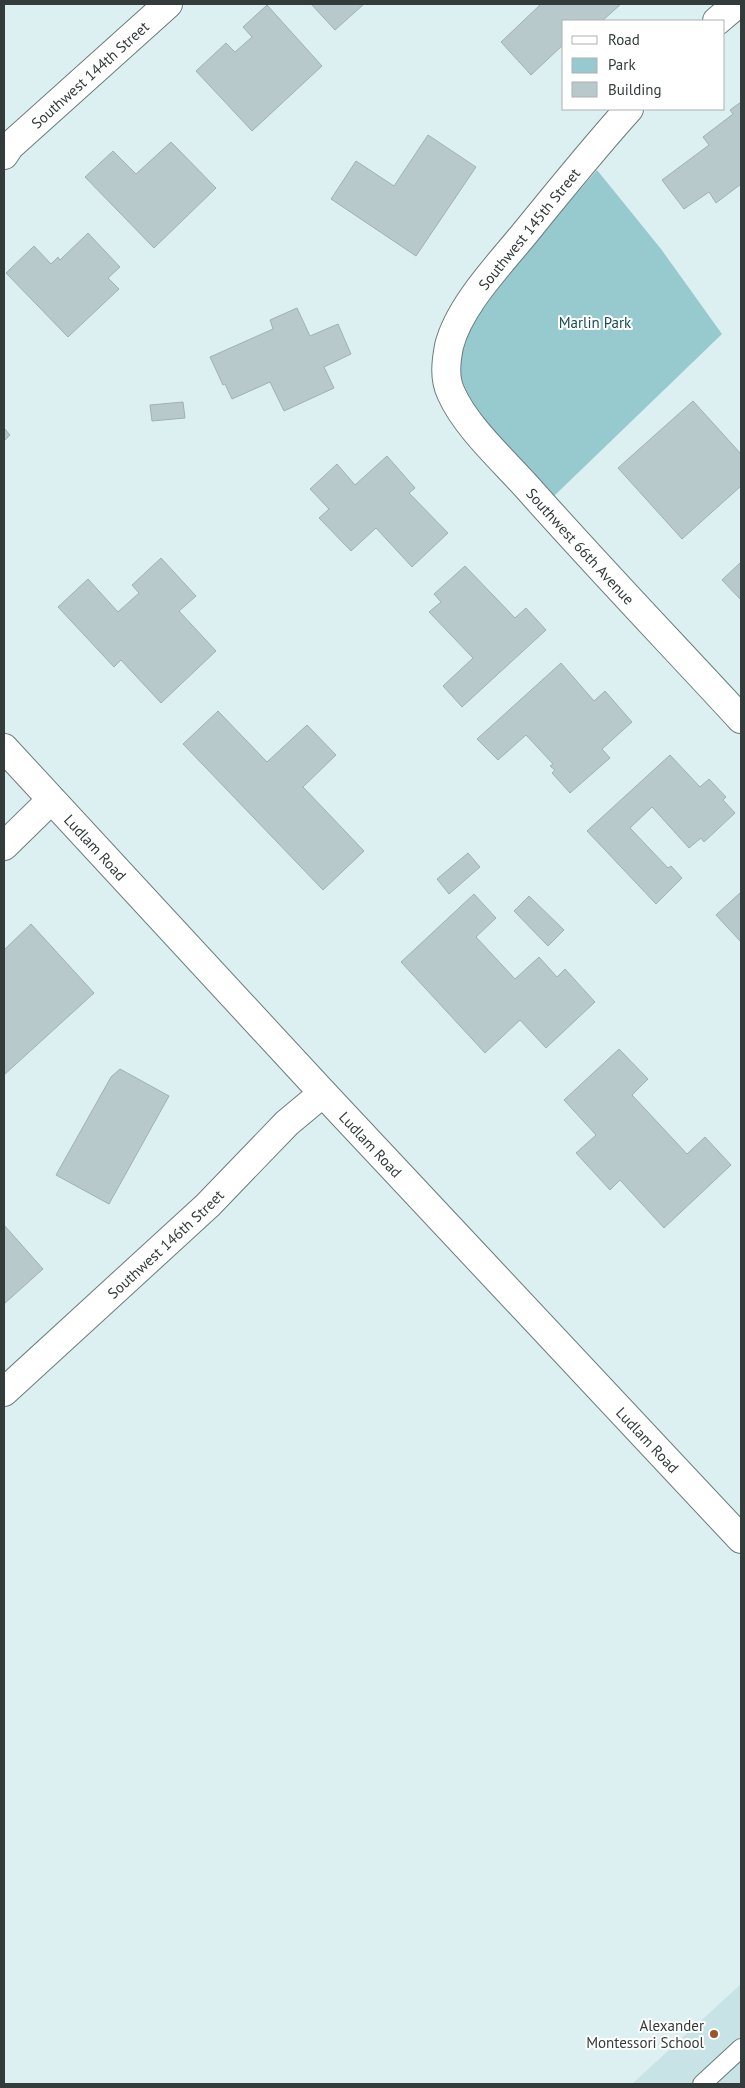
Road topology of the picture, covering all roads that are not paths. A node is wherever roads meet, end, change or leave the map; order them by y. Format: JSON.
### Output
{"nodes":[{"id":1,"x":168,"y":4,"type":"edge"},
{"id":2,"x":737,"y":4,"type":"edge"},
{"id":3,"x":718,"y":20,"type":"edge"},
{"id":4,"x":628,"y":110,"type":"edge"},
{"id":5,"x":6,"y":150,"type":"edge"},
{"id":6,"x":447,"y":359,"type":"joint"},
{"id":7,"x":741,"y":718,"type":"edge"},
{"id":8,"x":4,"y":748,"type":"edge"},
{"id":9,"x":51,"y":800,"type":"junction"},
{"id":10,"x":4,"y":846,"type":"edge"},
{"id":11,"x":323,"y":1093,"type":"junction"},
{"id":12,"x":4,"y":1392,"type":"edge"},
{"id":13,"x":741,"y":1539,"type":"edge"},
{"id":14,"x":741,"y":2048,"type":"edge"},
{"id":15,"x":702,"y":2084,"type":"edge"}],
"edges":[{"from":1,"to":5,"type":"street","name":"Southwest 144th Street"},
{"from":2,"to":3,"type":"street"},
{"from":4,"to":6,"type":"street","name":"Southwest 145th Street"},
{"from":6,"to":7,"type":"street","name":"Southwest 66th Avenue"},
{"from":8,"to":9,"type":"street","name":"Ludlam Road"},
{"from":9,"to":10,"type":"street"},
{"from":9,"to":11,"type":"street","name":"Ludlam Road"},
{"from":11,"to":12,"type":"street","name":"Southwest 146th Street"},
{"from":11,"to":13,"type":"street","name":"Ludlam Road"},
{"from":14,"to":15,"type":"lane"}]}
